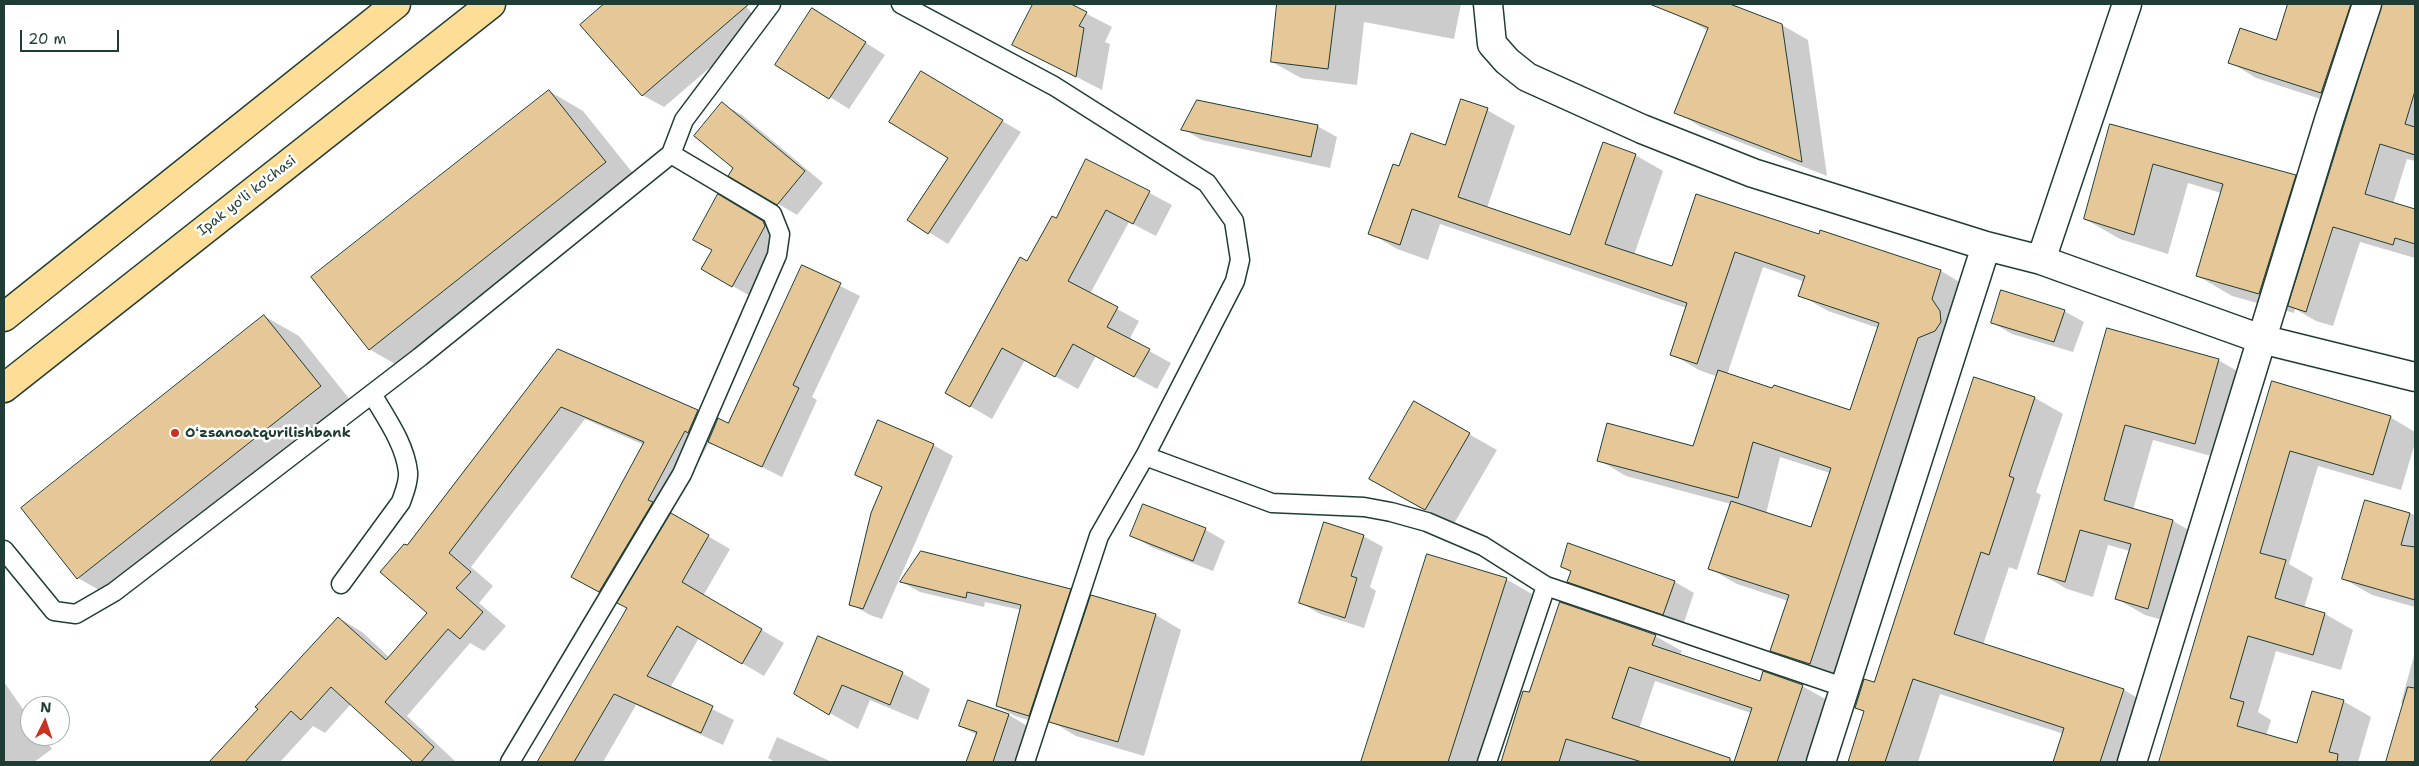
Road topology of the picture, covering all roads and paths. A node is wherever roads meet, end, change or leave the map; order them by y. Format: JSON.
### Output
{"nodes":[{"id":1,"x":396,"y":4,"type":"edge"},
{"id":2,"x":491,"y":4,"type":"edge"},
{"id":3,"x":771,"y":4,"type":"edge"},
{"id":4,"x":901,"y":4,"type":"edge"},
{"id":5,"x":1488,"y":4,"type":"edge"},
{"id":6,"x":2127,"y":4,"type":"edge"},
{"id":7,"x":2366,"y":4,"type":"edge"},
{"id":8,"x":672,"y":154,"type":"junction"},
{"id":9,"x":1986,"y":246,"type":"junction"},
{"id":10,"x":2041,"y":260,"type":"junction"},
{"id":11,"x":4,"y":317,"type":"edge"},
{"id":12,"x":2261,"y":339,"type":"junction"},
{"id":13,"x":2415,"y":377,"type":"edge"},
{"id":14,"x":4,"y":388,"type":"edge"},
{"id":15,"x":372,"y":394,"type":"junction"},
{"id":16,"x":1145,"y":456,"type":"junction"},
{"id":17,"x":4,"y":550,"type":"edge"},
{"id":18,"x":341,"y":584,"type":"dead end"},
{"id":19,"x":1546,"y":586,"type":"junction"},
{"id":20,"x":1846,"y":688,"type":"junction"},
{"id":21,"x":510,"y":762,"type":"edge"},
{"id":22,"x":1025,"y":762,"type":"edge"},
{"id":23,"x":1487,"y":762,"type":"edge"},
{"id":24,"x":1821,"y":762,"type":"edge"},
{"id":25,"x":2132,"y":762,"type":"edge"}],
"edges":[{"from":1,"to":11,"type":"main road"},
{"from":2,"to":14,"type":"main road","name":"Ipak yo'li ko'chasi"},
{"from":3,"to":8,"type":"lane"},
{"from":4,"to":16,"type":"lane"},
{"from":5,"to":9,"type":"street"},
{"from":6,"to":10,"type":"street"},
{"from":7,"to":12,"type":"street"},
{"from":8,"to":15,"type":"lane"},
{"from":8,"to":21,"type":"lane"},
{"from":9,"to":10,"type":"street"},
{"from":9,"to":20,"type":"street"},
{"from":10,"to":12,"type":"street"},
{"from":12,"to":13,"type":"street"},
{"from":12,"to":25,"type":"street"},
{"from":15,"to":17,"type":"lane"},
{"from":15,"to":18,"type":"lane"},
{"from":16,"to":19,"type":"lane"},
{"from":16,"to":22,"type":"lane"},
{"from":19,"to":20,"type":"lane"},
{"from":19,"to":23,"type":"lane"},
{"from":20,"to":24,"type":"street"}]}
